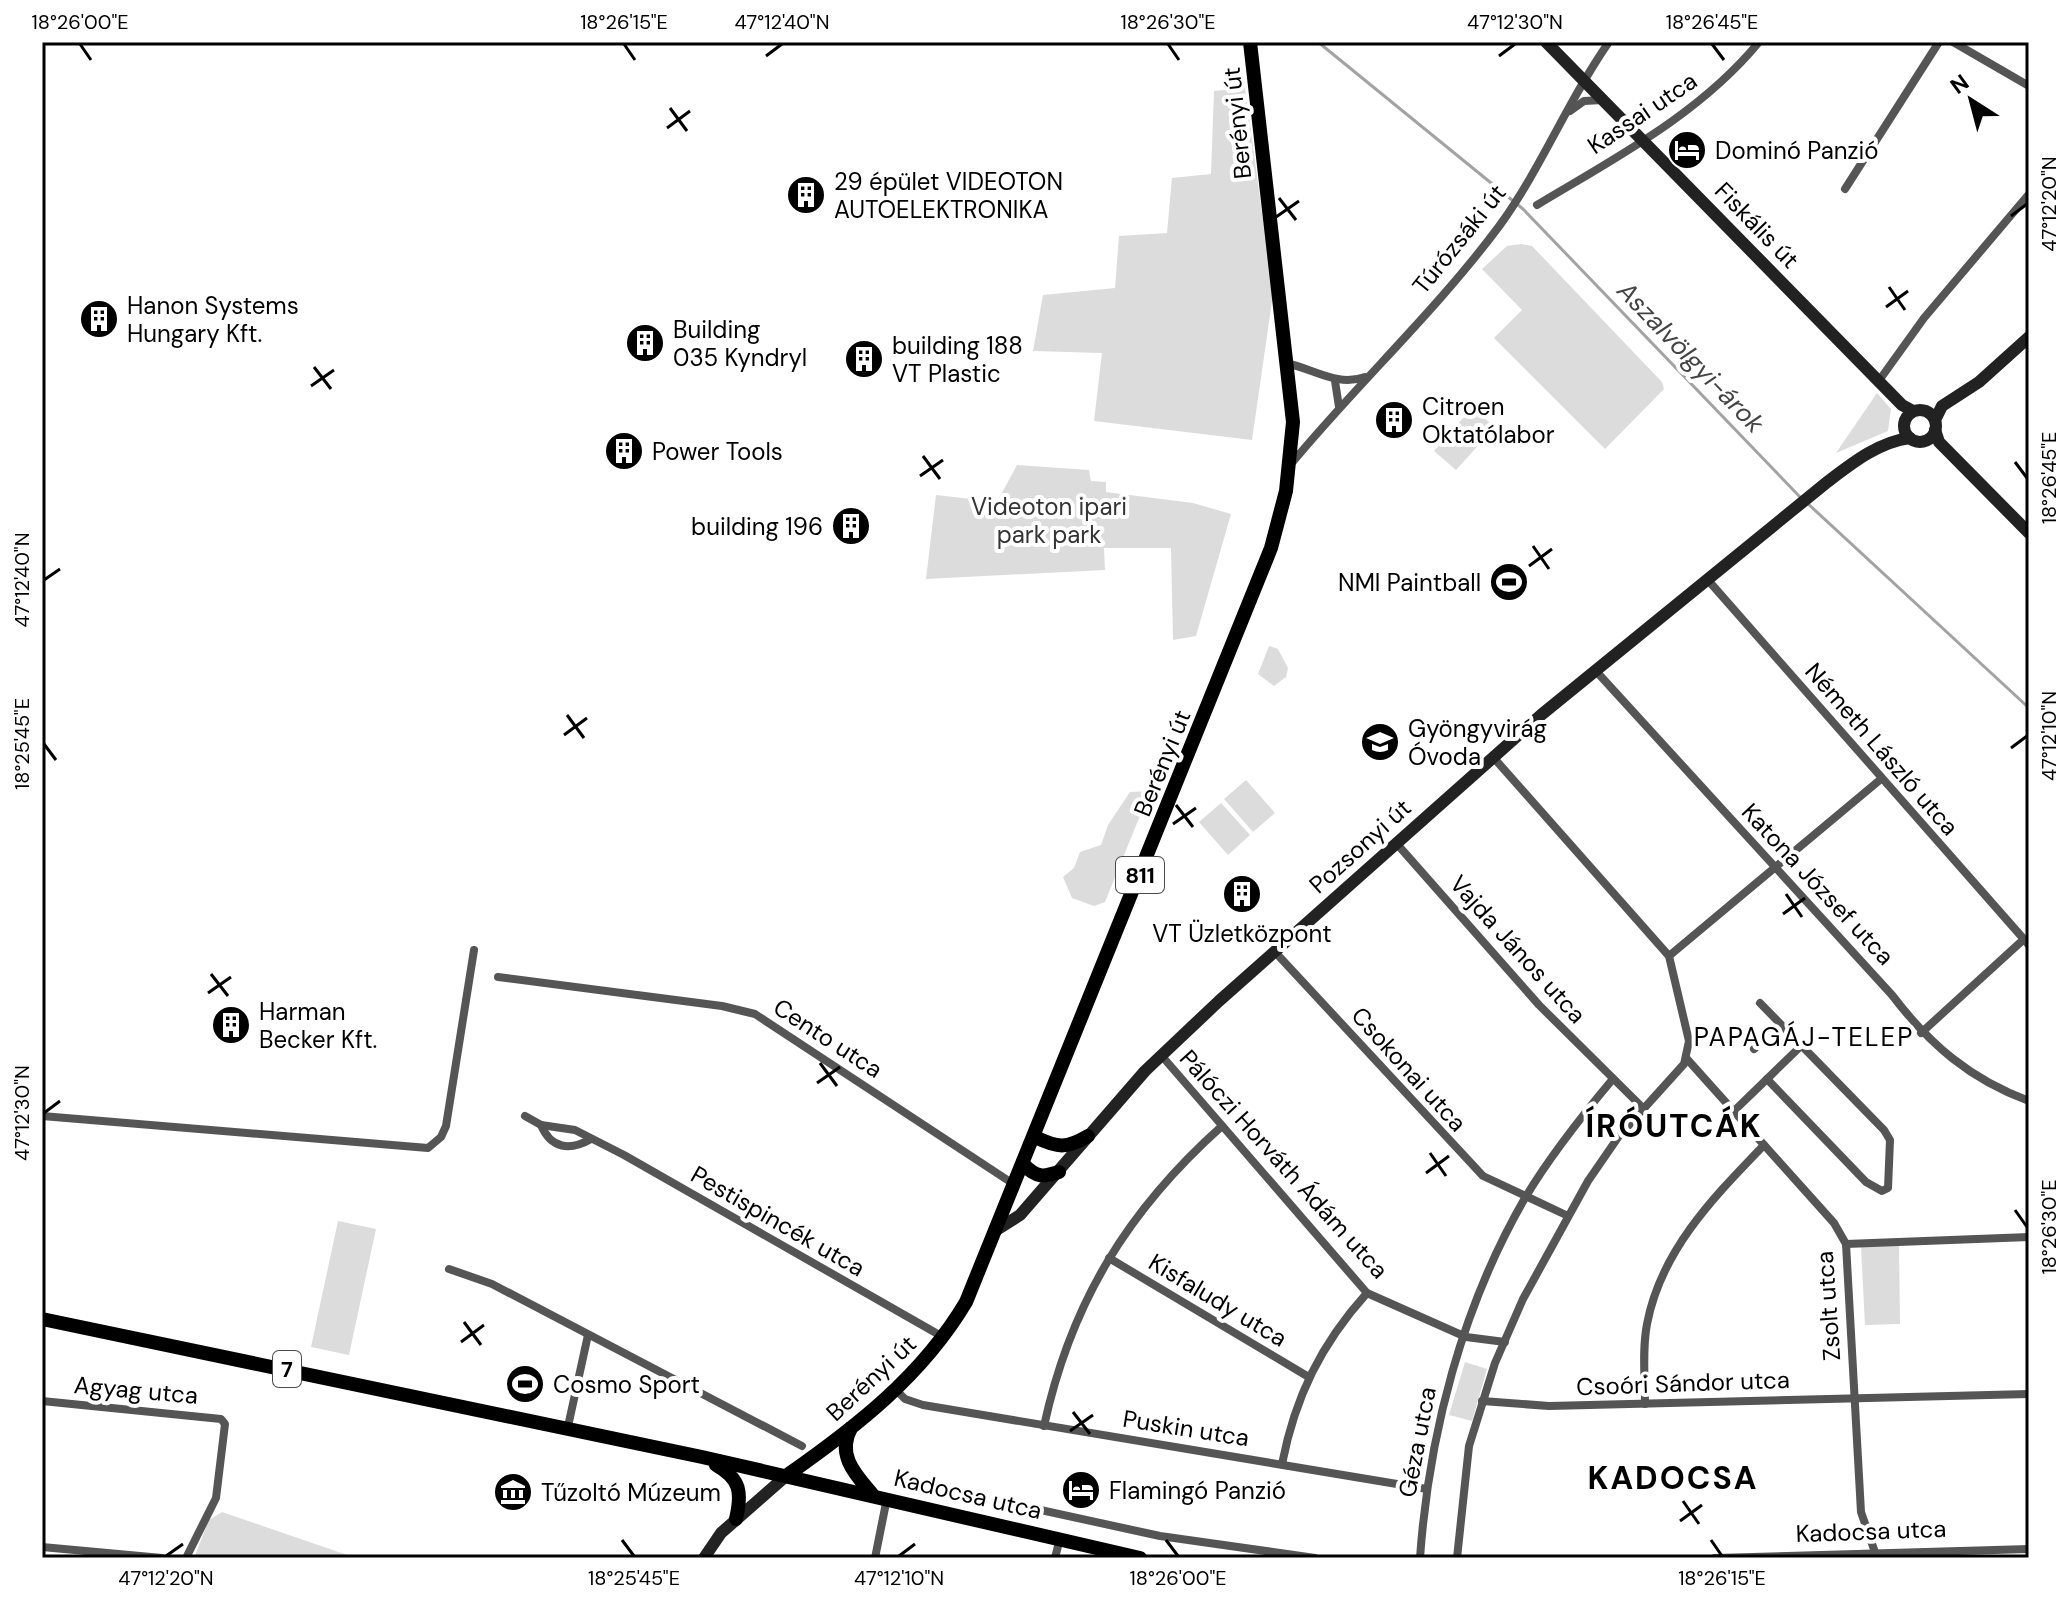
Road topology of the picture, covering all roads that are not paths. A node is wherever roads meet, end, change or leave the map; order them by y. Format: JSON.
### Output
{"nodes":[{"id":1,"x":1250,"y":42,"type":"edge"},
{"id":2,"x":1546,"y":42,"type":"edge"},
{"id":3,"x":1609,"y":42,"type":"edge"},
{"id":4,"x":1759,"y":42,"type":"edge"},
{"id":5,"x":1939,"y":42,"type":"edge"},
{"id":6,"x":1953,"y":42,"type":"edge"},
{"id":7,"x":1584,"y":80,"type":"junction"},
{"id":8,"x":2029,"y":86,"type":"edge"},
{"id":9,"x":1603,"y":100,"type":"junction"},
{"id":10,"x":1567,"y":114,"type":"junction"},
{"id":11,"x":1643,"y":141,"type":"junction"},
{"id":12,"x":1845,"y":189,"type":"dead end"},
{"id":13,"x":2029,"y":194,"type":"edge"},
{"id":14,"x":1537,"y":205,"type":"dead end"},
{"id":15,"x":2029,"y":337,"type":"edge"},
{"id":16,"x":1286,"y":363,"type":"junction"},
{"id":17,"x":1366,"y":377,"type":"junction"},
{"id":18,"x":1335,"y":381,"type":"junction"},
{"id":19,"x":1878,"y":382,"type":"junction"},
{"id":20,"x":1942,"y":406,"type":"junction"},
{"id":21,"x":1338,"y":410,"type":"junction"},
{"id":22,"x":1910,"y":419,"type":"junction"},
{"id":23,"x":1934,"y":433,"type":"junction"},
{"id":24,"x":1290,"y":465,"type":"junction"},
{"id":25,"x":2029,"y":533,"type":"edge"},
{"id":26,"x":1707,"y":579,"type":"junction"},
{"id":27,"x":1595,"y":670,"type":"junction"},
{"id":28,"x":1493,"y":757,"type":"junction"},
{"id":29,"x":1881,"y":779,"type":"junction"},
{"id":30,"x":1397,"y":844,"type":"junction"},
{"id":31,"x":1775,"y":868,"type":"junction"},
{"id":32,"x":2026,"y":942,"type":"edge"},
{"id":33,"x":474,"y":950,"type":"dead end"},
{"id":34,"x":1275,"y":952,"type":"junction"},
{"id":35,"x":1669,"y":956,"type":"junction"},
{"id":36,"x":498,"y":977,"type":"dead end"},
{"id":37,"x":1760,"y":1003,"type":"dead end"},
{"id":38,"x":1780,"y":1025,"type":"junction"},
{"id":39,"x":1921,"y":1033,"type":"junction"},
{"id":40,"x":1802,"y":1045,"type":"junction"},
{"id":41,"x":1754,"y":1049,"type":"dead end"},
{"id":42,"x":1161,"y":1055,"type":"junction"},
{"id":43,"x":1687,"y":1059,"type":"junction"},
{"id":44,"x":1767,"y":1079,"type":"junction"},
{"id":45,"x":1612,"y":1080,"type":"junction"},
{"id":46,"x":2029,"y":1101,"type":"edge"},
{"id":47,"x":1643,"y":1108,"type":"junction"},
{"id":48,"x":1735,"y":1110,"type":"junction"},
{"id":49,"x":42,"y":1116,"type":"edge"},
{"id":50,"x":525,"y":1116,"type":"dead end"},
{"id":51,"x":541,"y":1125,"type":"junction"},
{"id":52,"x":1222,"y":1126,"type":"junction"},
{"id":53,"x":1088,"y":1136,"type":"junction"},
{"id":54,"x":1035,"y":1137,"type":"junction"},
{"id":55,"x":591,"y":1139,"type":"junction"},
{"id":56,"x":1764,"y":1145,"type":"junction"},
{"id":57,"x":1024,"y":1165,"type":"junction"},
{"id":58,"x":1059,"y":1172,"type":"junction"},
{"id":59,"x":1015,"y":1186,"type":"junction"},
{"id":60,"x":1525,"y":1198,"type":"junction"},
{"id":61,"x":1566,"y":1215,"type":"junction"},
{"id":62,"x":998,"y":1229,"type":"junction"},
{"id":63,"x":2029,"y":1237,"type":"edge"},
{"id":64,"x":1846,"y":1244,"type":"junction"},
{"id":65,"x":1109,"y":1258,"type":"junction"},
{"id":66,"x":449,"y":1269,"type":"dead end"},
{"id":67,"x":1367,"y":1293,"type":"junction"},
{"id":68,"x":42,"y":1319,"type":"edge"},
{"id":69,"x":588,"y":1335,"type":"junction"},
{"id":70,"x":1466,"y":1337,"type":"junction"},
{"id":71,"x":944,"y":1338,"type":"junction"},
{"id":72,"x":1505,"y":1342,"type":"junction"},
{"id":73,"x":1307,"y":1376,"type":"junction"},
{"id":74,"x":896,"y":1390,"type":"junction"},
{"id":75,"x":2029,"y":1394,"type":"edge"},
{"id":76,"x":1853,"y":1398,"type":"junction"},
{"id":77,"x":42,"y":1401,"type":"edge"},
{"id":78,"x":1482,"y":1401,"type":"junction"},
{"id":79,"x":1645,"y":1404,"type":"junction"},
{"id":80,"x":1044,"y":1426,"type":"junction"},
{"id":81,"x":851,"y":1428,"type":"junction"},
{"id":82,"x":567,"y":1431,"type":"junction"},
{"id":83,"x":802,"y":1446,"type":"dead end"},
{"id":84,"x":702,"y":1457,"type":"junction"},
{"id":85,"x":1282,"y":1464,"type":"junction"},
{"id":86,"x":786,"y":1476,"type":"junction"},
{"id":87,"x":1427,"y":1489,"type":"junction"},
{"id":88,"x":880,"y":1496,"type":"junction"},
{"id":89,"x":1013,"y":1504,"type":"dead end"},
{"id":90,"x":736,"y":1519,"type":"junction"},
{"id":91,"x":1060,"y":1538,"type":"junction"},
{"id":92,"x":42,"y":1547,"type":"edge"},
{"id":93,"x":2029,"y":1549,"type":"edge"},
{"id":94,"x":1877,"y":1555,"type":"edge"},
{"id":95,"x":162,"y":1558,"type":"edge"},
{"id":96,"x":186,"y":1558,"type":"edge"},
{"id":97,"x":704,"y":1558,"type":"edge"},
{"id":98,"x":875,"y":1558,"type":"edge"},
{"id":99,"x":1055,"y":1558,"type":"edge"},
{"id":100,"x":1140,"y":1558,"type":"edge"},
{"id":101,"x":1315,"y":1558,"type":"edge"},
{"id":102,"x":1420,"y":1558,"type":"edge"},
{"id":103,"x":1457,"y":1558,"type":"edge"},
{"id":104,"x":1715,"y":1558,"type":"edge"}],
"edges":[{"from":1,"to":16,"type":"main road","name":"Berényi út","number":"811"},
{"from":2,"to":7,"type":"street","name":"Fiskális út"},
{"from":3,"to":7,"type":"street","name":"Túrózsáki út"},
{"from":4,"to":11,"type":"street","name":"Kassai utca"},
{"from":5,"to":12,"type":"street"},
{"from":6,"to":8,"type":"street"},
{"from":7,"to":9,"type":"street","name":"Fiskális út"},
{"from":7,"to":10,"type":"street","name":"Túrózsáki út"},
{"from":9,"to":10,"type":"street"},
{"from":9,"to":11,"type":"street","name":"Fiskális út"},
{"from":10,"to":17,"type":"street","name":"Túrózsáki út"},
{"from":11,"to":14,"type":"street","name":"Kassai utca"},
{"from":11,"to":19,"type":"street","name":"Fiskális út"},
{"from":13,"to":19,"type":"street"},
{"from":15,"to":20,"type":"street"},
{"from":16,"to":18,"type":"street"},
{"from":16,"to":24,"type":"main road","name":"Berényi út","number":"811"},
{"from":17,"to":18,"type":"street"},
{"from":17,"to":21,"type":"street","name":"Túrózsáki út"},
{"from":18,"to":21,"type":"street"},
{"from":19,"to":22,"type":"street","name":"Fiskális út"},
{"from":20,"to":22,"type":"street"},
{"from":20,"to":23,"type":"street"},
{"from":21,"to":24,"type":"street","name":"Túrózsáki út"},
{"from":22,"to":23,"type":"street"},
{"from":22,"to":23,"type":"street","name":"Fiskális út"},
{"from":22,"to":26,"type":"street","name":"Pozsonyi út"},
{"from":23,"to":25,"type":"street"},
{"from":24,"to":54,"type":"main road","name":"Berényi út","number":"811"},
{"from":26,"to":27,"type":"street","name":"Pozsonyi út"},
{"from":26,"to":29,"type":"street","name":"Németh László utca"},
{"from":27,"to":28,"type":"street","name":"Pozsonyi út"},
{"from":27,"to":31,"type":"street","name":"Katona József utca"},
{"from":28,"to":30,"type":"street","name":"Pozsonyi út"},
{"from":28,"to":35,"type":"street"},
{"from":29,"to":31,"type":"street"},
{"from":29,"to":32,"type":"street","name":"Németh László utca"},
{"from":30,"to":34,"type":"street","name":"Pozsonyi út"},
{"from":30,"to":45,"type":"street","name":"Vajda János utca"},
{"from":31,"to":35,"type":"street"},
{"from":31,"to":39,"type":"street","name":"Katona József utca"},
{"from":32,"to":39,"type":"street"},
{"from":33,"to":49,"type":"street"},
{"from":34,"to":42,"type":"street","name":"Pozsonyi út"},
{"from":34,"to":60,"type":"street","name":"Csokonai utca"},
{"from":35,"to":43,"type":"street"},
{"from":36,"to":59,"type":"street","name":"Cento utca"},
{"from":37,"to":38,"type":"street"},
{"from":38,"to":40,"type":"street"},
{"from":38,"to":41,"type":"street"},
{"from":39,"to":46,"type":"street","name":"Katona József utca"},
{"from":40,"to":44,"type":"street"},
{"from":40,"to":44,"type":"street"},
{"from":42,"to":52,"type":"street","name":"Pálóczi Horváth Ádám utca"},
{"from":42,"to":53,"type":"street","name":"Pozsonyi út"},
{"from":43,"to":47,"type":"street"},
{"from":43,"to":48,"type":"street","name":"Zsolt utca"},
{"from":44,"to":48,"type":"street"},
{"from":45,"to":47,"type":"street"},
{"from":45,"to":60,"type":"street","name":"Géza utca"},
{"from":47,"to":61,"type":"street"},
{"from":48,"to":56,"type":"street","name":"Zsolt utca"},
{"from":50,"to":51,"type":"street","name":"Pestispincék utca"},
{"from":51,"to":55,"type":"street","name":"Pestispincék utca"},
{"from":51,"to":55,"type":"street","name":"Pestispincék utca"},
{"from":52,"to":65,"type":"street"},
{"from":52,"to":67,"type":"street","name":"Pálóczi Horváth Ádám utca"},
{"from":53,"to":54,"type":"main road"},
{"from":53,"to":58,"type":"street","name":"Pozsonyi út"},
{"from":54,"to":57,"type":"main road","name":"Berényi út","number":"811"},
{"from":55,"to":71,"type":"street","name":"Pestispincék utca"},
{"from":56,"to":64,"type":"street","name":"Zsolt utca"},
{"from":56,"to":79,"type":"street"},
{"from":57,"to":58,"type":"main road"},
{"from":57,"to":59,"type":"main road","name":"Berényi út","number":"811"},
{"from":58,"to":62,"type":"street","name":"Pozsonyi út"},
{"from":59,"to":62,"type":"main road","name":"Berényi út","number":"811"},
{"from":60,"to":61,"type":"street"},
{"from":60,"to":70,"type":"street","name":"Géza utca"},
{"from":61,"to":72,"type":"street"},
{"from":62,"to":71,"type":"main road","name":"Berényi út","number":"811"},
{"from":63,"to":64,"type":"street"},
{"from":64,"to":76,"type":"street","name":"Zsolt utca"},
{"from":65,"to":73,"type":"street","name":"Kisfaludy utca"},
{"from":65,"to":80,"type":"street"},
{"from":66,"to":69,"type":"street"},
{"from":67,"to":70,"type":"street","name":"Pálóczi Horváth Ádám utca"},
{"from":67,"to":73,"type":"street"},
{"from":68,"to":82,"type":"main road","number":"7"},
{"from":69,"to":82,"type":"street"},
{"from":69,"to":83,"type":"street"},
{"from":70,"to":72,"type":"street"},
{"from":70,"to":87,"type":"street","name":"Géza utca"},
{"from":71,"to":74,"type":"main road","name":"Berényi út","number":"811"},
{"from":72,"to":78,"type":"street"},
{"from":73,"to":85,"type":"street"},
{"from":74,"to":80,"type":"street","name":"Puskin utca"},
{"from":74,"to":81,"type":"main road","name":"Berényi út","number":"811"},
{"from":75,"to":76,"type":"street","name":"Csoóri Sándor utca"},
{"from":76,"to":79,"type":"street","name":"Csoóri Sándor utca"},
{"from":76,"to":94,"type":"street","name":"Zsolt utca"},
{"from":77,"to":96,"type":"street","name":"Agyag utca"},
{"from":78,"to":79,"type":"street","name":"Csoóri Sándor utca"},
{"from":78,"to":103,"type":"street"},
{"from":80,"to":85,"type":"street","name":"Puskin utca"},
{"from":81,"to":86,"type":"main road","name":"Berényi út","number":"811"},
{"from":81,"to":88,"type":"main road"},
{"from":82,"to":84,"type":"main road","number":"7"},
{"from":84,"to":86,"type":"main road","number":"7"},
{"from":84,"to":90,"type":"main road"},
{"from":85,"to":87,"type":"street","name":"Puskin utca"},
{"from":86,"to":88,"type":"main road","name":"Kadocsa utca","number":"7"},
{"from":86,"to":90,"type":"street","name":"Berényi út"},
{"from":87,"to":102,"type":"street","name":"Géza utca"},
{"from":88,"to":91,"type":"main road","name":"Kadocsa utca","number":"7"},
{"from":88,"to":98,"type":"street"},
{"from":89,"to":101,"type":"street","name":"Kadocsa utca"},
{"from":90,"to":97,"type":"street","name":"Berényi út"},
{"from":91,"to":99,"type":"street"},
{"from":91,"to":100,"type":"main road","name":"Kadocsa utca","number":"7"},
{"from":92,"to":95,"type":"street"},
{"from":93,"to":94,"type":"street","name":"Kadocsa utca"},
{"from":94,"to":104,"type":"street","name":"Kadocsa utca"}]}
